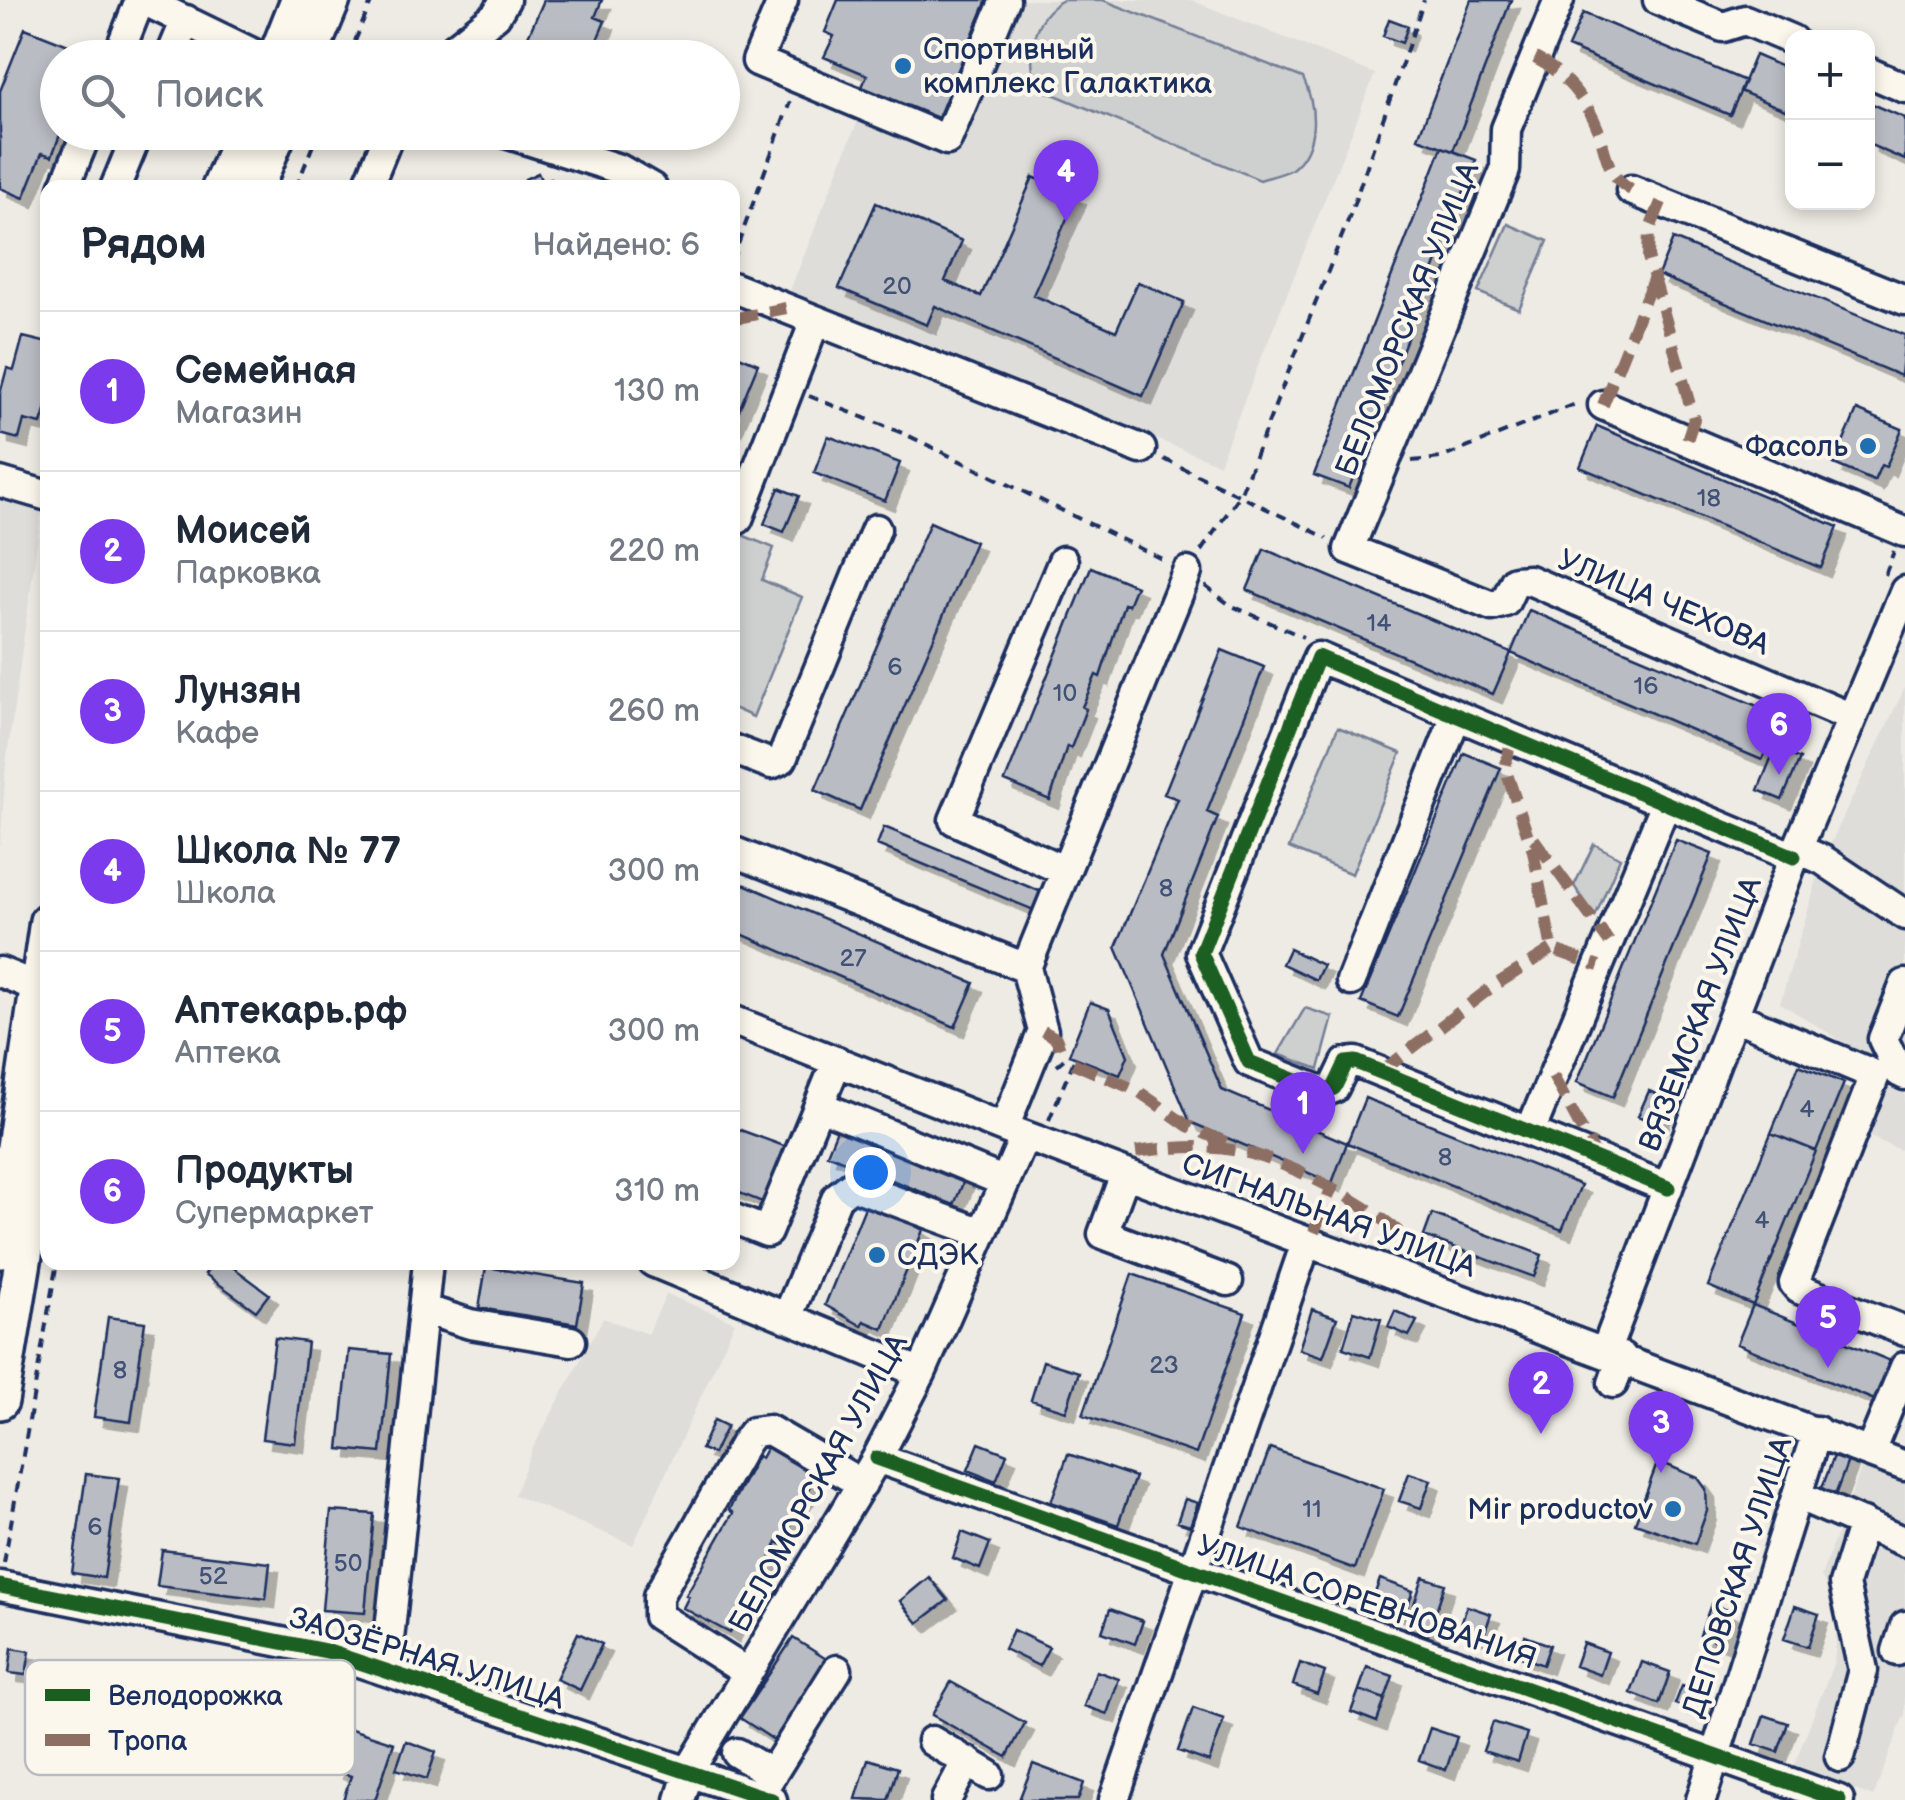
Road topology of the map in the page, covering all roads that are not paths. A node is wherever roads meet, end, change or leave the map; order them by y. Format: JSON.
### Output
{"nodes":[{"id":1,"x":142,"y":0,"type":"edge"},
{"id":2,"x":299,"y":0,"type":"edge"},
{"id":3,"x":332,"y":0,"type":"edge"},
{"id":4,"x":505,"y":0,"type":"edge"},
{"id":5,"x":783,"y":0,"type":"edge"},
{"id":6,"x":1005,"y":0,"type":"edge"},
{"id":7,"x":1558,"y":0,"type":"edge"},
{"id":8,"x":1658,"y":0,"type":"edge"},
{"id":9,"x":478,"y":12,"type":"edge"},
{"id":10,"x":186,"y":20,"type":"junction"},
{"id":11,"x":1785,"y":37,"type":"edge"},
{"id":12,"x":125,"y":40,"type":"edge"},
{"id":13,"x":178,"y":40,"type":"edge"},
{"id":14,"x":226,"y":40,"type":"edge"},
{"id":15,"x":283,"y":40,"type":"edge"},
{"id":16,"x":315,"y":40,"type":"edge"},
{"id":17,"x":456,"y":40,"type":"edge"},
{"id":18,"x":1875,"y":75,"type":"edge"},
{"id":19,"x":1905,"y":88,"type":"edge"},
{"id":20,"x":79,"y":150,"type":"edge"},
{"id":21,"x":131,"y":150,"type":"edge"},
{"id":22,"x":236,"y":150,"type":"edge"},
{"id":23,"x":273,"y":150,"type":"edge"},
{"id":24,"x":383,"y":150,"type":"edge"},
{"id":25,"x":557,"y":150,"type":"edge"},
{"id":26,"x":67,"y":180,"type":"edge"},
{"id":27,"x":118,"y":180,"type":"edge"},
{"id":28,"x":223,"y":180,"type":"edge"},
{"id":29,"x":264,"y":180,"type":"edge"},
{"id":30,"x":370,"y":180,"type":"edge"},
{"id":31,"x":637,"y":180,"type":"edge"},
{"id":32,"x":1631,"y":190,"type":"dead end"},
{"id":33,"x":740,"y":290,"type":"edge"},
{"id":34,"x":1905,"y":300,"type":"edge"},
{"id":35,"x":815,"y":321,"type":"junction"},
{"id":36,"x":1603,"y":405,"type":"road end"},
{"id":37,"x":1141,"y":448,"type":"road end"},
{"id":38,"x":0,"y":482,"type":"edge"},
{"id":39,"x":40,"y":494,"type":"edge"},
{"id":40,"x":740,"y":514,"type":"edge"},
{"id":41,"x":876,"y":529,"type":"dead end"},
{"id":42,"x":1905,"y":532,"type":"edge"},
{"id":43,"x":1349,"y":549,"type":"joint"},
{"id":44,"x":1063,"y":561,"type":"dead end"},
{"id":45,"x":1187,"y":572,"type":"road end"},
{"id":46,"x":1905,"y":591,"type":"edge"},
{"id":47,"x":1456,"y":716,"type":"junction"},
{"id":48,"x":1852,"y":718,"type":"junction"},
{"id":49,"x":740,"y":752,"type":"edge"},
{"id":50,"x":1666,"y":804,"type":"junction"},
{"id":51,"x":1796,"y":853,"type":"junction"},
{"id":52,"x":740,"y":854,"type":"edge"},
{"id":53,"x":1065,"y":871,"type":"junction"},
{"id":54,"x":1905,"y":915,"type":"edge"},
{"id":55,"x":1026,"y":968,"type":"junction"},
{"id":56,"x":0,"y":972,"type":"edge"},
{"id":57,"x":1351,"y":981,"type":"dead end"},
{"id":58,"x":1905,"y":984,"type":"edge"},
{"id":59,"x":40,"y":988,"type":"joint"},
{"id":60,"x":1734,"y":1016,"type":"junction"},
{"id":61,"x":740,"y":1023,"type":"edge"},
{"id":62,"x":837,"y":1061,"type":"junction"},
{"id":63,"x":1905,"y":1075,"type":"edge"},
{"id":64,"x":820,"y":1106,"type":"junction"},
{"id":65,"x":1014,"y":1132,"type":"junction"},
{"id":66,"x":1530,"y":1132,"type":"junction"},
{"id":67,"x":40,"y":1158,"type":"edge"},
{"id":68,"x":1125,"y":1174,"type":"junction"},
{"id":69,"x":1005,"y":1182,"type":"junction"},
{"id":70,"x":1668,"y":1188,"type":"junction"},
{"id":71,"x":4,"y":1204,"type":"edge"},
{"id":72,"x":740,"y":1221,"type":"edge"},
{"id":73,"x":982,"y":1234,"type":"junction"},
{"id":74,"x":1306,"y":1243,"type":"junction"},
{"id":75,"x":0,"y":1250,"type":"edge"},
{"id":76,"x":427,"y":1270,"type":"edge"},
{"id":77,"x":672,"y":1270,"type":"edge"},
{"id":78,"x":1228,"y":1281,"type":"dead end"},
{"id":79,"x":423,"y":1308,"type":"junction"},
{"id":80,"x":788,"y":1318,"type":"junction"},
{"id":81,"x":1905,"y":1331,"type":"edge"},
{"id":82,"x":571,"y":1342,"type":"dead end"},
{"id":83,"x":1614,"y":1364,"type":"junction"},
{"id":84,"x":1905,"y":1367,"type":"edge"},
{"id":85,"x":921,"y":1373,"type":"junction"},
{"id":86,"x":0,"y":1401,"type":"edge"},
{"id":87,"x":1817,"y":1431,"type":"junction"},
{"id":88,"x":1870,"y":1452,"type":"junction"},
{"id":89,"x":877,"y":1458,"type":"junction"},
{"id":90,"x":1905,"y":1466,"type":"edge"},
{"id":91,"x":862,"y":1484,"type":"junction"},
{"id":92,"x":1797,"y":1495,"type":"junction"},
{"id":93,"x":1862,"y":1523,"type":"junction"},
{"id":94,"x":1905,"y":1542,"type":"edge"},
{"id":95,"x":1193,"y":1570,"type":"junction"},
{"id":96,"x":2,"y":1576,"type":"edge"},
{"id":97,"x":354,"y":1660,"type":"edge"},
{"id":98,"x":355,"y":1660,"type":"edge"},
{"id":99,"x":386,"y":1668,"type":"junction"},
{"id":100,"x":838,"y":1670,"type":"dead end"},
{"id":101,"x":748,"y":1673,"type":"junction"},
{"id":102,"x":932,"y":1741,"type":"dead end"},
{"id":103,"x":737,"y":1753,"type":"dead end"},
{"id":104,"x":1716,"y":1753,"type":"junction"},
{"id":105,"x":1840,"y":1757,"type":"dead end"},
{"id":106,"x":689,"y":1771,"type":"junction"},
{"id":107,"x":768,"y":1790,"type":"edge"},
{"id":108,"x":680,"y":1800,"type":"edge"},
{"id":109,"x":946,"y":1800,"type":"edge"},
{"id":110,"x":1114,"y":1800,"type":"edge"},
{"id":111,"x":1702,"y":1800,"type":"edge"},
{"id":112,"x":1839,"y":1800,"type":"edge"}],
"edges":[{"from":1,"to":10,"type":"street"},
{"from":1,"to":12,"type":"street"},
{"from":2,"to":15,"type":"main road"},
{"from":3,"to":16,"type":"main road"},
{"from":4,"to":9,"type":"street"},
{"from":5,"to":6,"type":"street"},
{"from":7,"to":43,"type":"street","name":"БЕЛОМОРСКАЯ УЛИЦА"},
{"from":8,"to":11,"type":"street"},
{"from":9,"to":17,"type":"street"},
{"from":10,"to":13,"type":"street"},
{"from":10,"to":14,"type":"street"},
{"from":18,"to":19,"type":"street"},
{"from":20,"to":26,"type":"street"},
{"from":21,"to":27,"type":"street"},
{"from":22,"to":28,"type":"main road"},
{"from":23,"to":29,"type":"main road"},
{"from":24,"to":30,"type":"street"},
{"from":25,"to":31,"type":"street"},
{"from":32,"to":34,"type":"street"},
{"from":33,"to":35,"type":"street"},
{"from":35,"to":37,"type":"street"},
{"from":35,"to":40,"type":"street"},
{"from":36,"to":42,"type":"street"},
{"from":38,"to":39,"type":"street"},
{"from":41,"to":49,"type":"street"},
{"from":43,"to":48,"type":"street","name":"УЛИЦА ЧЕХОВА"},
{"from":44,"to":53,"type":"street"},
{"from":45,"to":53,"type":"street"},
{"from":46,"to":48,"type":"street","name":"ВЯЗЕМСКАЯ УЛИЦА"},
{"from":47,"to":50,"type":"street"},
{"from":47,"to":57,"type":"street"},
{"from":47,"to":66,"type":"street"},
{"from":48,"to":51,"type":"street","name":"ВЯЗЕМСКАЯ УЛИЦА"},
{"from":50,"to":51,"type":"street"},
{"from":50,"to":66,"type":"street"},
{"from":51,"to":54,"type":"street"},
{"from":51,"to":60,"type":"street","name":"ВЯЗЕМСКАЯ УЛИЦА"},
{"from":52,"to":55,"type":"street"},
{"from":53,"to":55,"type":"street"},
{"from":55,"to":65,"type":"street","name":"БЕЛОМОРСКАЯ УЛИЦА"},
{"from":56,"to":59,"type":"street"},
{"from":58,"to":63,"type":"street"},
{"from":59,"to":71,"type":"main road"},
{"from":60,"to":70,"type":"street","name":"ВЯЗЕМСКАЯ УЛИЦА"},
{"from":60,"to":81,"type":"street"},
{"from":61,"to":62,"type":"street","name":"СИГНАЛЬНАЯ УЛИЦА"},
{"from":62,"to":64,"type":"street"},
{"from":62,"to":65,"type":"street","name":"СИГНАЛЬНАЯ УЛИЦА"},
{"from":64,"to":69,"type":"street"},
{"from":64,"to":72,"type":"street"},
{"from":65,"to":68,"type":"street","name":"СИГНАЛЬНАЯ УЛИЦА"},
{"from":65,"to":69,"type":"street","name":"БЕЛОМОРСКАЯ УЛИЦА"},
{"from":66,"to":70,"type":"street"},
{"from":67,"to":86,"type":"main road"},
{"from":68,"to":74,"type":"street","name":"СИГНАЛЬНАЯ УЛИЦА"},
{"from":68,"to":78,"type":"street"},
{"from":69,"to":73,"type":"street","name":"БЕЛОМОРСКАЯ УЛИЦА"},
{"from":70,"to":83,"type":"street","name":"ВЯЗЕМСКАЯ УЛИЦА"},
{"from":71,"to":75,"type":"main road"},
{"from":73,"to":80,"type":"street"},
{"from":73,"to":85,"type":"street","name":"БЕЛОМОРСКАЯ УЛИЦА"},
{"from":74,"to":83,"type":"street","name":"СИГНАЛЬНАЯ УЛИЦА"},
{"from":74,"to":95,"type":"street"},
{"from":76,"to":79,"type":"street"},
{"from":77,"to":80,"type":"street"},
{"from":79,"to":82,"type":"street"},
{"from":79,"to":99,"type":"street"},
{"from":80,"to":85,"type":"street"},
{"from":83,"to":87,"type":"street","name":"СИГНАЛЬНАЯ УЛИЦА"},
{"from":84,"to":88,"type":"street"},
{"from":85,"to":89,"type":"street","name":"БЕЛОМОРСКАЯ УЛИЦА"},
{"from":87,"to":88,"type":"street","name":"СИГНАЛЬНАЯ УЛИЦА"},
{"from":87,"to":92,"type":"street","name":"ДЕПОВСКАЯ УЛИЦА"},
{"from":88,"to":90,"type":"street","name":"СИГНАЛЬНАЯ УЛИЦА"},
{"from":89,"to":91,"type":"street","name":"БЕЛОМОРСКАЯ УЛИЦА"},
{"from":89,"to":95,"type":"street","name":"УЛИЦА СОРЕВНОВАНИЯ"},
{"from":91,"to":101,"type":"street","name":"БЕЛОМОРСКАЯ УЛИЦА"},
{"from":91,"to":101,"type":"street"},
{"from":92,"to":93,"type":"street"},
{"from":92,"to":104,"type":"street","name":"ДЕПОВСКАЯ УЛИЦА"},
{"from":93,"to":94,"type":"street"},
{"from":93,"to":105,"type":"street"},
{"from":95,"to":104,"type":"street","name":"УЛИЦА СОРЕВНОВАНИЯ"},
{"from":95,"to":110,"type":"street"},
{"from":96,"to":97,"type":"street","name":"ЗАОЗЁРНАЯ УЛИЦА"},
{"from":98,"to":99,"type":"street","name":"ЗАОЗЁРНАЯ УЛИЦА"},
{"from":99,"to":106,"type":"street","name":"ЗАОЗЁРНАЯ УЛИЦА"},
{"from":100,"to":107,"type":"street"},
{"from":101,"to":106,"type":"street","name":"БЕЛОМОРСКАЯ УЛИЦА"},
{"from":102,"to":109,"type":"street"},
{"from":103,"to":107,"type":"street"},
{"from":104,"to":111,"type":"street","name":"ДЕПОВСКАЯ УЛИЦА"},
{"from":104,"to":112,"type":"street","name":"УЛИЦА СОРЕВНОВАНИЯ"},
{"from":106,"to":107,"type":"street","name":"ЗАОЗЁРНАЯ УЛИЦА"},
{"from":106,"to":108,"type":"street","name":"БЕЛОМОРСКАЯ УЛИЦА"}]}
